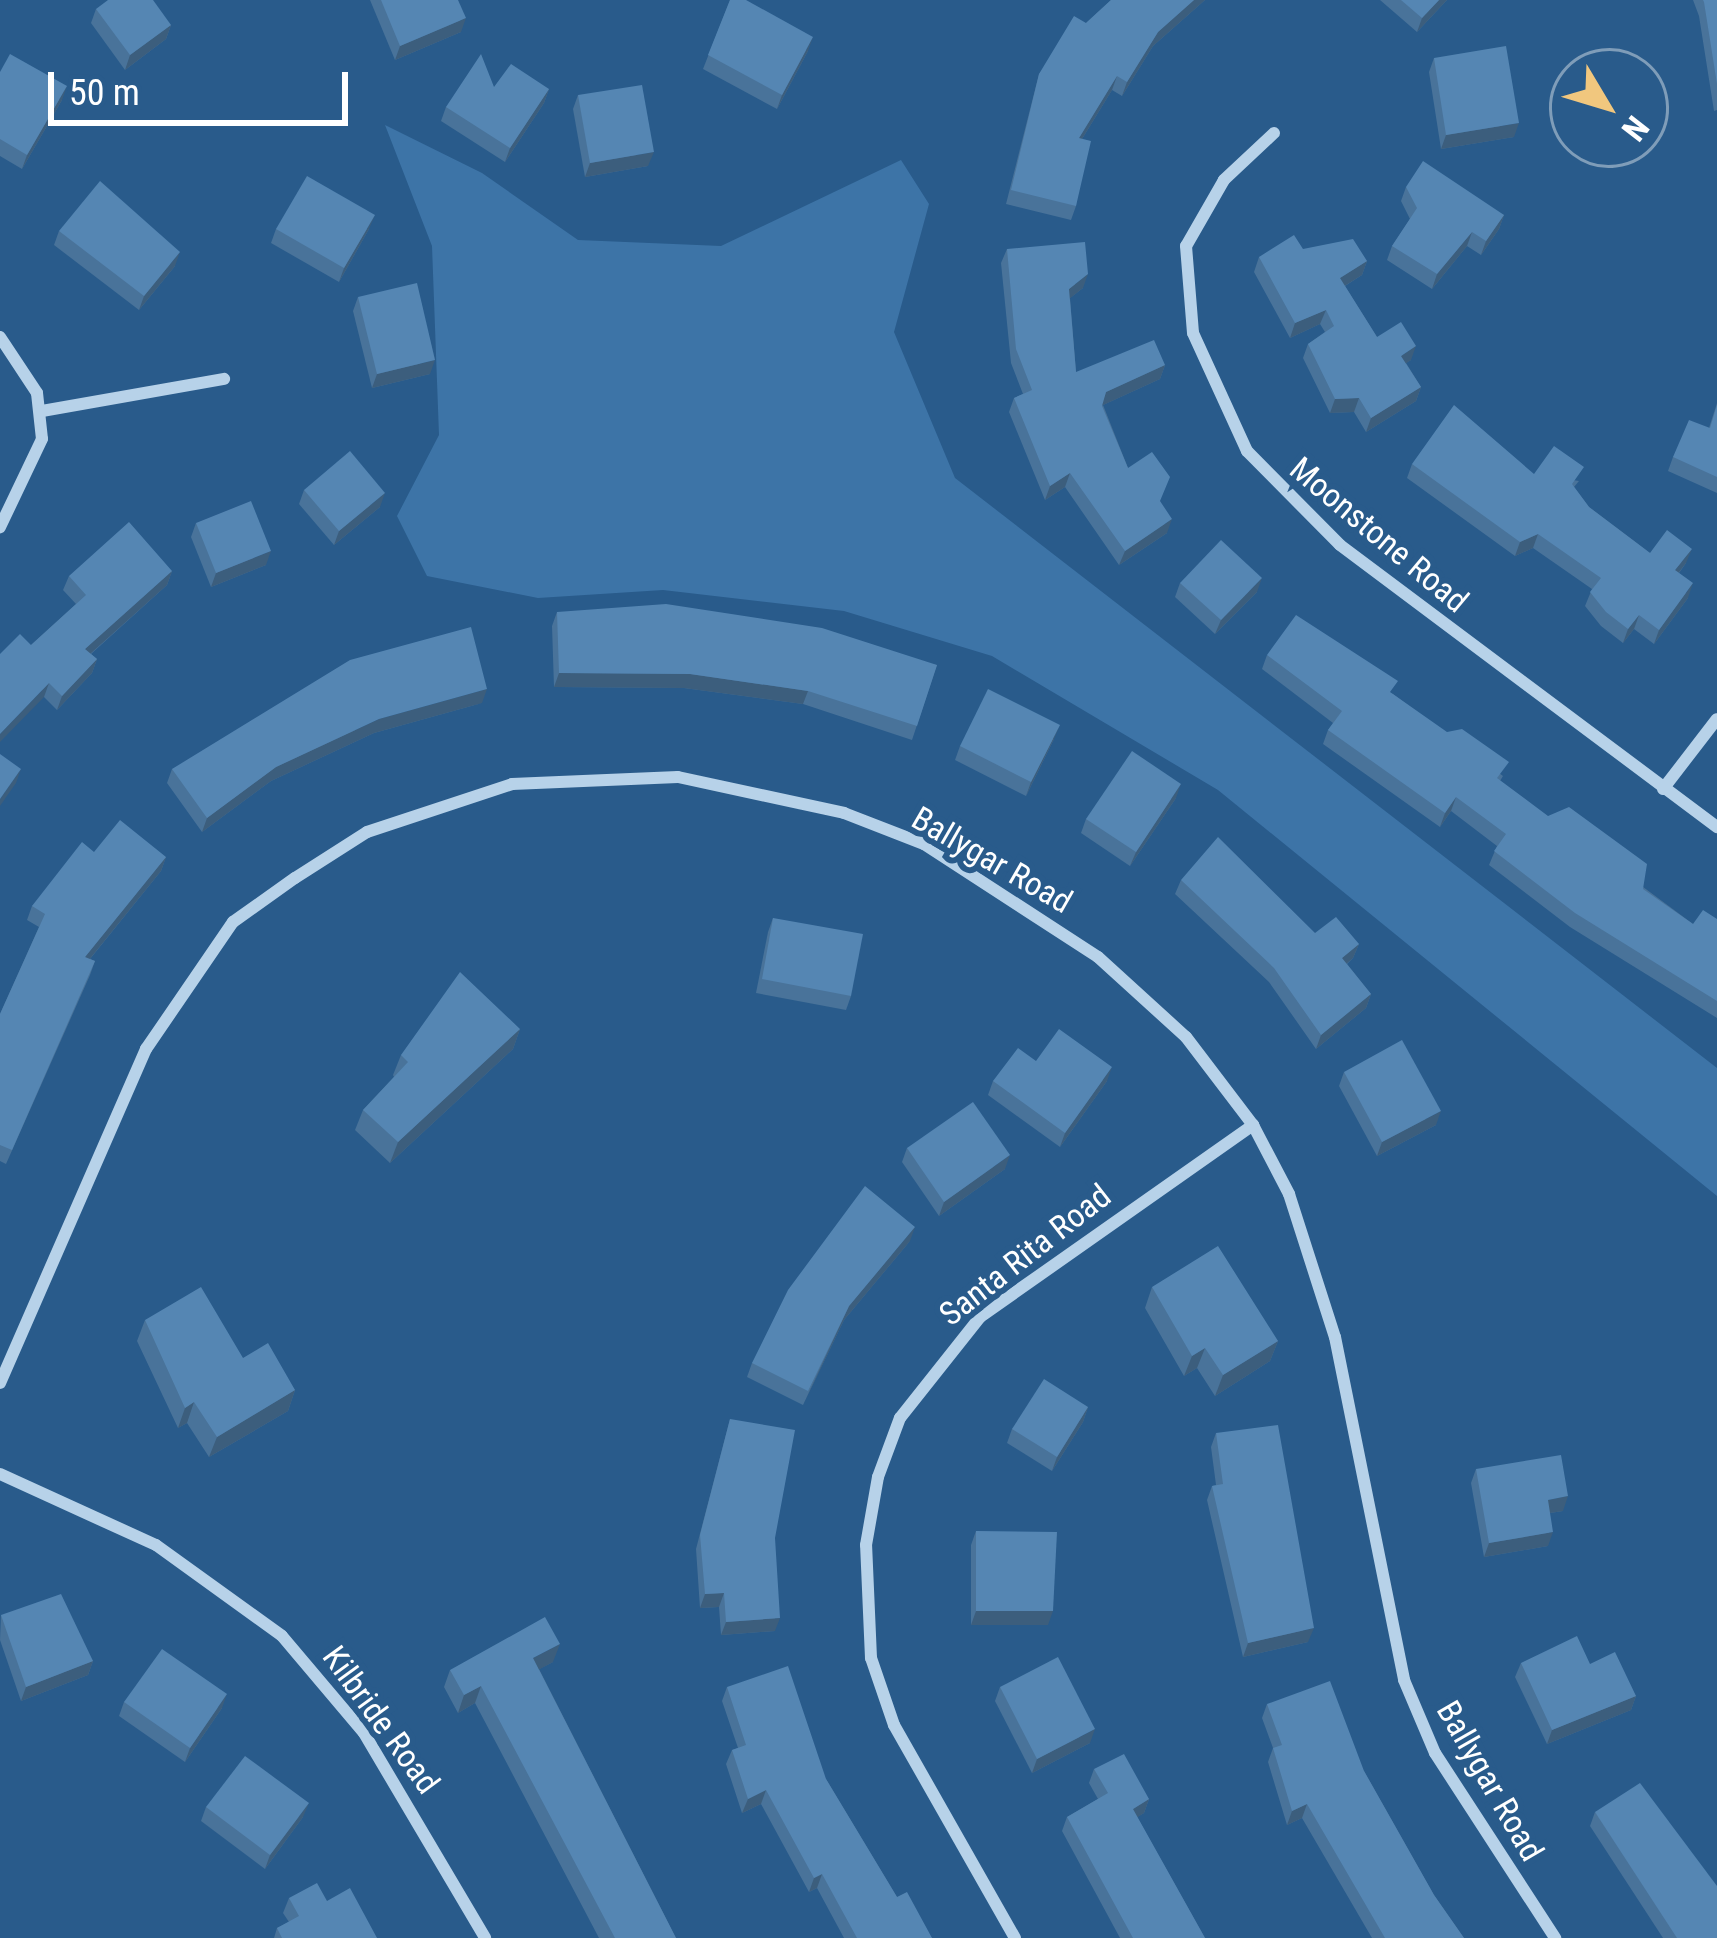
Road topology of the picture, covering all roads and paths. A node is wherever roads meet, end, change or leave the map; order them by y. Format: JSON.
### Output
{"nodes":[{"id":1,"x":1274,"y":133,"type":"dead end"},
{"id":2,"x":0,"y":337,"type":"edge"},
{"id":3,"x":224,"y":379,"type":"dead end"},
{"id":4,"x":42,"y":411,"type":"junction"},
{"id":5,"x":0,"y":526,"type":"edge"},
{"id":6,"x":1717,"y":718,"type":"edge"},
{"id":7,"x":1663,"y":789,"type":"junction"},
{"id":8,"x":1717,"y":827,"type":"edge"},
{"id":9,"x":1253,"y":1125,"type":"junction"},
{"id":10,"x":0,"y":1383,"type":"edge"},
{"id":11,"x":0,"y":1474,"type":"edge"},
{"id":12,"x":485,"y":1938,"type":"edge"},
{"id":13,"x":1015,"y":1938,"type":"edge"},
{"id":14,"x":1555,"y":1938,"type":"edge"}],
"edges":[{"from":1,"to":7,"type":"street","name":"Moonstone Road"},
{"from":2,"to":4,"type":"street"},
{"from":3,"to":4,"type":"street"},
{"from":4,"to":5,"type":"street"},
{"from":6,"to":7,"type":"street"},
{"from":7,"to":8,"type":"street","name":"Moonstone Road"},
{"from":9,"to":10,"type":"street","name":"Ballygar Road"},
{"from":9,"to":13,"type":"street","name":"Santa Rita Road"},
{"from":9,"to":14,"type":"street","name":"Ballygar Road"},
{"from":11,"to":12,"type":"street","name":"Kilbride Road"}]}
